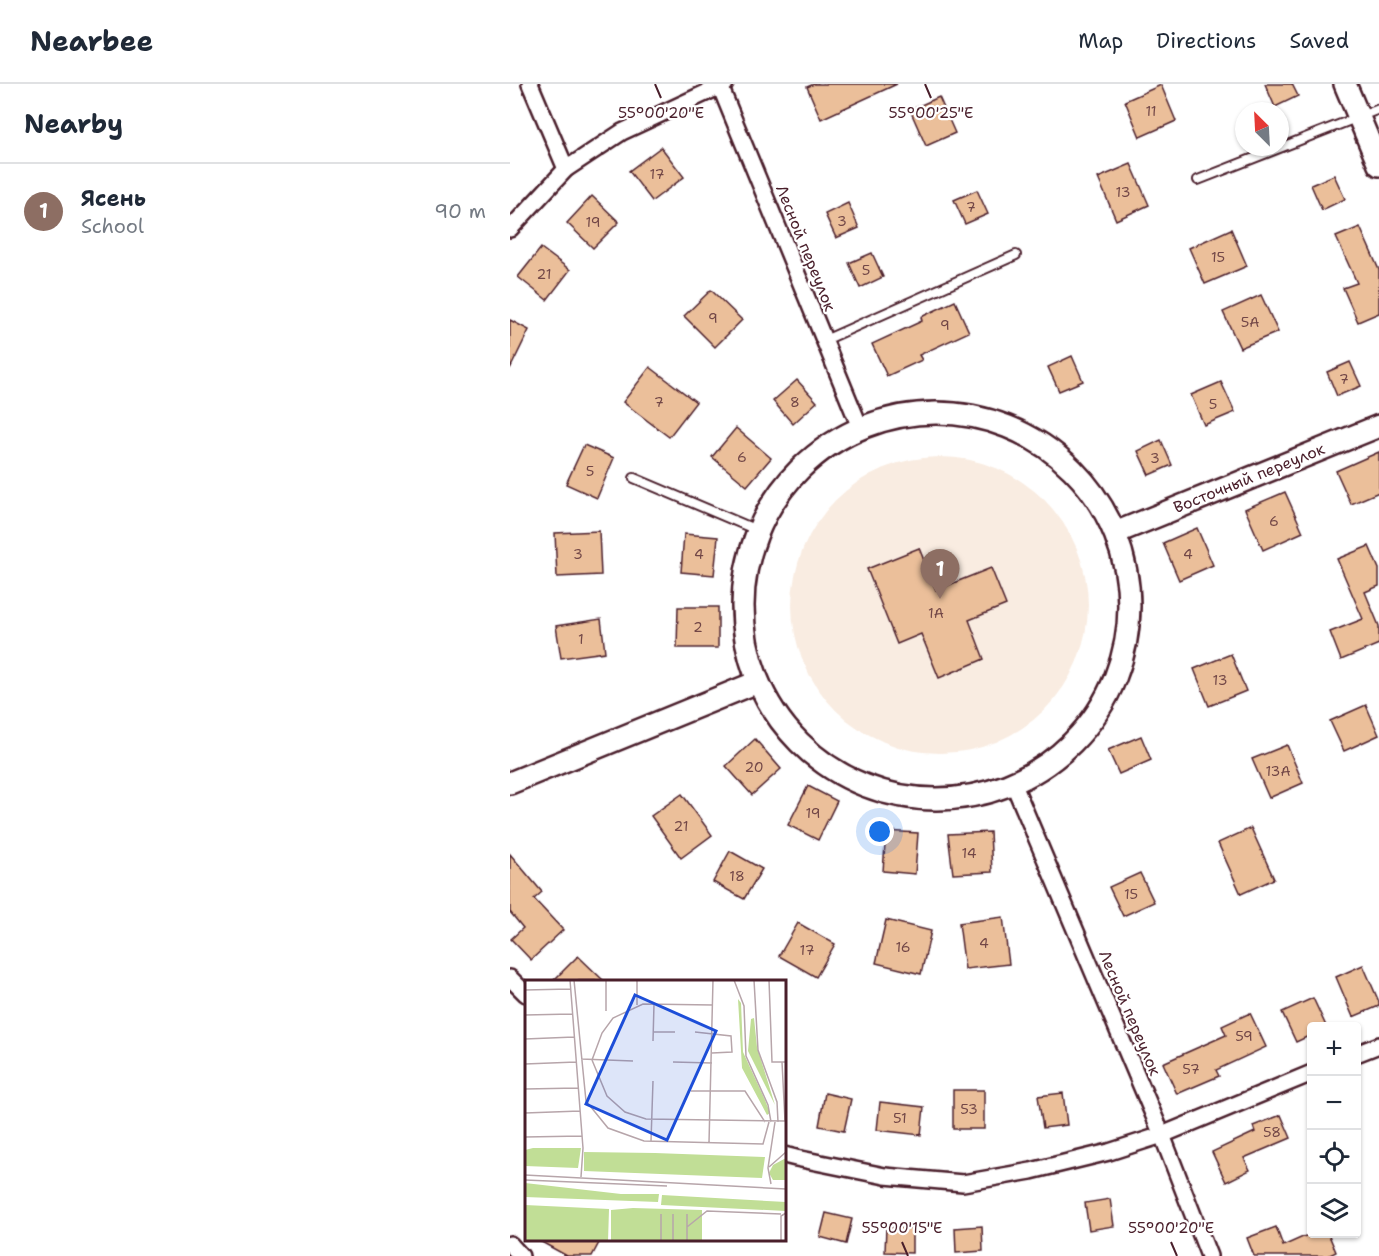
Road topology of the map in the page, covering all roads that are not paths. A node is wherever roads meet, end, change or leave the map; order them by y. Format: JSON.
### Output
{"nodes":[{"id":1,"x":530,"y":84,"type":"edge"},
{"id":2,"x":1345,"y":84,"type":"edge"},
{"id":3,"x":723,"y":85,"type":"edge"},
{"id":4,"x":1379,"y":109,"type":"edge"},
{"id":5,"x":1359,"y":117,"type":"junction"},
{"id":6,"x":1379,"y":165,"type":"edge"},
{"id":7,"x":566,"y":169,"type":"junction"},
{"id":8,"x":1198,"y":180,"type":"dead end"},
{"id":9,"x":510,"y":229,"type":"edge"},
{"id":10,"x":1016,"y":255,"type":"dead end"},
{"id":11,"x":825,"y":340,"type":"junction"},
{"id":12,"x":859,"y":425,"type":"junction"},
{"id":13,"x":1379,"y":426,"type":"edge"},
{"id":14,"x":634,"y":478,"type":"dead end"},
{"id":15,"x":759,"y":531,"type":"junction"},
{"id":16,"x":1120,"y":531,"type":"junction"},
{"id":17,"x":755,"y":683,"type":"junction"},
{"id":18,"x":510,"y":783,"type":"edge"},
{"id":19,"x":1014,"y":785,"type":"junction"},
{"id":20,"x":510,"y":978,"type":"edge"},
{"id":21,"x":525,"y":993,"type":"edge"},
{"id":22,"x":1379,"y":1045,"type":"edge"},
{"id":23,"x":1361,"y":1052,"type":"edge"},
{"id":24,"x":1307,"y":1074,"type":"edge"},
{"id":25,"x":1162,"y":1135,"type":"junction"},
{"id":26,"x":786,"y":1156,"type":"edge"},
{"id":27,"x":510,"y":1244,"type":"edge"},
{"id":28,"x":521,"y":1256,"type":"edge"},
{"id":29,"x":1209,"y":1256,"type":"edge"}],
"edges":[{"from":1,"to":7,"type":"street"},
{"from":2,"to":5,"type":"street"},
{"from":3,"to":7,"type":"street"},
{"from":3,"to":11,"type":"street","name":"Лесной переулок"},
{"from":4,"to":5,"type":"lane"},
{"from":5,"to":6,"type":"street"},
{"from":5,"to":8,"type":"lane"},
{"from":7,"to":9,"type":"street"},
{"from":10,"to":11,"type":"lane"},
{"from":11,"to":12,"type":"street","name":"Лесной переулок"},
{"from":12,"to":15,"type":"street"},
{"from":12,"to":16,"type":"street"},
{"from":13,"to":16,"type":"street","name":"Восточный переулок"},
{"from":14,"to":15,"type":"lane"},
{"from":15,"to":17,"type":"street"},
{"from":16,"to":19,"type":"street"},
{"from":17,"to":18,"type":"street"},
{"from":17,"to":19,"type":"street"},
{"from":19,"to":25,"type":"street","name":"Лесной переулок"},
{"from":20,"to":21,"type":"street"},
{"from":22,"to":23,"type":"street"},
{"from":24,"to":25,"type":"street"},
{"from":25,"to":26,"type":"street"},
{"from":25,"to":29,"type":"street","name":"Лесной переулок"},
{"from":27,"to":28,"type":"street"}]}
